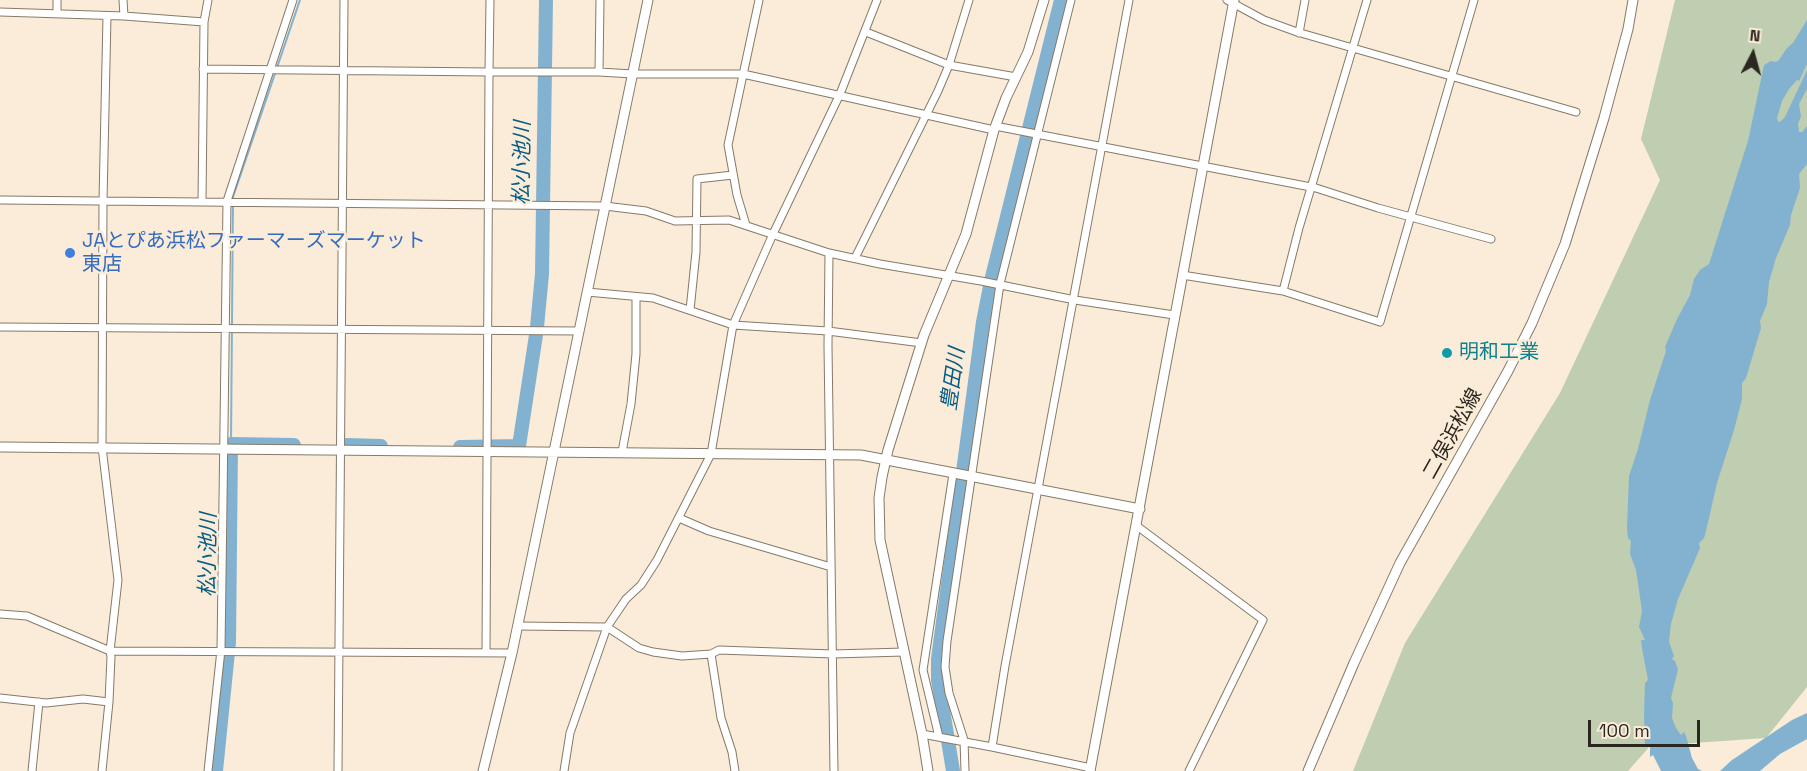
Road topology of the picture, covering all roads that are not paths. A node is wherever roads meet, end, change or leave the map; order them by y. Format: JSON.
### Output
{"nodes":[{"id":1,"x":57,"y":0,"type":"edge"},
{"id":2,"x":123,"y":0,"type":"edge"},
{"id":3,"x":208,"y":0,"type":"edge"},
{"id":4,"x":293,"y":0,"type":"edge"},
{"id":5,"x":344,"y":0,"type":"edge"},
{"id":6,"x":648,"y":0,"type":"edge"},
{"id":7,"x":759,"y":0,"type":"edge"},
{"id":8,"x":877,"y":0,"type":"edge"},
{"id":9,"x":969,"y":0,"type":"edge"},
{"id":10,"x":1044,"y":0,"type":"edge"},
{"id":11,"x":1071,"y":0,"type":"edge"},
{"id":12,"x":1130,"y":0,"type":"edge"},
{"id":13,"x":1305,"y":0,"type":"edge"},
{"id":14,"x":1367,"y":0,"type":"edge"},
{"id":15,"x":1474,"y":0,"type":"edge"},
{"id":16,"x":1633,"y":0,"type":"edge"},
{"id":17,"x":490,"y":1,"type":"edge"},
{"id":18,"x":600,"y":1,"type":"edge"},
{"id":19,"x":1232,"y":1,"type":"edge"},
{"id":20,"x":0,"y":12,"type":"edge"},
{"id":21,"x":57,"y":14,"type":"junction"},
{"id":22,"x":107,"y":16,"type":"junction"},
{"id":23,"x":124,"y":16,"type":"junction"},
{"id":24,"x":204,"y":22,"type":"junction"},
{"id":25,"x":866,"y":32,"type":"junction"},
{"id":26,"x":1299,"y":33,"type":"junction"},
{"id":27,"x":1353,"y":48,"type":"junction"},
{"id":28,"x":949,"y":65,"type":"junction"},
{"id":29,"x":203,"y":69,"type":"junction"},
{"id":30,"x":271,"y":70,"type":"junction"},
{"id":31,"x":344,"y":70,"type":"junction"},
{"id":32,"x":489,"y":72,"type":"junction"},
{"id":33,"x":599,"y":72,"type":"junction"},
{"id":34,"x":633,"y":74,"type":"junction"},
{"id":35,"x":743,"y":74,"type":"junction"},
{"id":36,"x":1016,"y":77,"type":"junction"},
{"id":37,"x":1452,"y":77,"type":"junction"},
{"id":38,"x":840,"y":94,"type":"junction"},
{"id":39,"x":1576,"y":112,"type":"dead end"},
{"id":40,"x":926,"y":115,"type":"junction"},
{"id":41,"x":994,"y":128,"type":"junction"},
{"id":42,"x":1037,"y":135,"type":"junction"},
{"id":43,"x":1102,"y":148,"type":"junction"},
{"id":44,"x":1203,"y":165,"type":"junction"},
{"id":45,"x":733,"y":175,"type":"junction"},
{"id":46,"x":1312,"y":187,"type":"junction"},
{"id":47,"x":0,"y":200,"type":"edge"},
{"id":48,"x":103,"y":201,"type":"junction"},
{"id":49,"x":201,"y":201,"type":"junction"},
{"id":50,"x":228,"y":201,"type":"junction"},
{"id":51,"x":342,"y":203,"type":"junction"},
{"id":52,"x":488,"y":205,"type":"junction"},
{"id":53,"x":605,"y":206,"type":"junction"},
{"id":54,"x":1411,"y":217,"type":"junction"},
{"id":55,"x":697,"y":221,"type":"junction"},
{"id":56,"x":746,"y":225,"type":"junction"},
{"id":57,"x":773,"y":234,"type":"junction"},
{"id":58,"x":1491,"y":239,"type":"dead end"},
{"id":59,"x":829,"y":253,"type":"junction"},
{"id":60,"x":855,"y":258,"type":"junction"},
{"id":61,"x":1182,"y":274,"type":"junction"},
{"id":62,"x":951,"y":275,"type":"junction"},
{"id":63,"x":1000,"y":284,"type":"junction"},
{"id":64,"x":1283,"y":291,"type":"junction"},
{"id":65,"x":587,"y":292,"type":"junction"},
{"id":66,"x":636,"y":297,"type":"junction"},
{"id":67,"x":1075,"y":300,"type":"junction"},
{"id":68,"x":690,"y":310,"type":"junction"},
{"id":69,"x":1174,"y":315,"type":"junction"},
{"id":70,"x":733,"y":325,"type":"junction"},
{"id":71,"x":0,"y":327,"type":"edge"},
{"id":72,"x":103,"y":327,"type":"junction"},
{"id":73,"x":226,"y":328,"type":"junction"},
{"id":74,"x":341,"y":329,"type":"junction"},
{"id":75,"x":488,"y":331,"type":"junction"},
{"id":76,"x":579,"y":331,"type":"junction"},
{"id":77,"x":828,"y":331,"type":"junction"},
{"id":78,"x":922,"y":343,"type":"junction"},
{"id":79,"x":0,"y":447,"type":"edge"},
{"id":80,"x":102,"y":447,"type":"junction"},
{"id":81,"x":224,"y":449,"type":"junction"},
{"id":82,"x":341,"y":450,"type":"junction"},
{"id":83,"x":487,"y":451,"type":"junction"},
{"id":84,"x":554,"y":452,"type":"junction"},
{"id":85,"x":622,"y":452,"type":"junction"},
{"id":86,"x":711,"y":454,"type":"junction"},
{"id":87,"x":829,"y":454,"type":"junction"},
{"id":88,"x":885,"y":459,"type":"junction"},
{"id":89,"x":955,"y":474,"type":"junction"},
{"id":90,"x":971,"y":477,"type":"junction"},
{"id":91,"x":1039,"y":490,"type":"junction"},
{"id":92,"x":1140,"y":509,"type":"junction"},
{"id":93,"x":679,"y":518,"type":"junction"},
{"id":94,"x":1137,"y":526,"type":"junction"},
{"id":95,"x":831,"y":567,"type":"junction"},
{"id":96,"x":0,"y":614,"type":"edge"},
{"id":97,"x":517,"y":626,"type":"junction"},
{"id":98,"x":607,"y":627,"type":"junction"},
{"id":99,"x":110,"y":651,"type":"junction"},
{"id":100,"x":221,"y":651,"type":"junction"},
{"id":101,"x":339,"y":652,"type":"junction"},
{"id":102,"x":904,"y":652,"type":"junction"},
{"id":103,"x":512,"y":653,"type":"junction"},
{"id":104,"x":486,"y":654,"type":"junction"},
{"id":105,"x":711,"y":654,"type":"junction"},
{"id":106,"x":833,"y":654,"type":"junction"},
{"id":107,"x":0,"y":698,"type":"edge"},
{"id":108,"x":39,"y":702,"type":"junction"},
{"id":109,"x":109,"y":702,"type":"junction"},
{"id":110,"x":922,"y":734,"type":"junction"},
{"id":111,"x":941,"y":737,"type":"junction"},
{"id":112,"x":962,"y":740,"type":"junction"},
{"id":113,"x":992,"y":747,"type":"junction"},
{"id":114,"x":1090,"y":770,"type":"edge"},
{"id":115,"x":32,"y":771,"type":"edge"},
{"id":116,"x":102,"y":771,"type":"edge"},
{"id":117,"x":208,"y":771,"type":"edge"},
{"id":118,"x":338,"y":771,"type":"edge"},
{"id":119,"x":483,"y":771,"type":"edge"},
{"id":120,"x":564,"y":771,"type":"edge"},
{"id":121,"x":735,"y":771,"type":"edge"},
{"id":122,"x":834,"y":771,"type":"edge"},
{"id":123,"x":928,"y":771,"type":"edge"},
{"id":124,"x":965,"y":771,"type":"edge"},
{"id":125,"x":1189,"y":771,"type":"edge"},
{"id":126,"x":1308,"y":771,"type":"edge"}],
"edges":[{"from":1,"to":21,"type":"street"},
{"from":2,"to":23,"type":"street"},
{"from":3,"to":24,"type":"street"},
{"from":4,"to":30,"type":"street"},
{"from":5,"to":31,"type":"street"},
{"from":6,"to":34,"type":"street"},
{"from":7,"to":35,"type":"street"},
{"from":8,"to":25,"type":"street"},
{"from":9,"to":28,"type":"street"},
{"from":10,"to":36,"type":"street"},
{"from":11,"to":42,"type":"street"},
{"from":12,"to":43,"type":"street"},
{"from":13,"to":26,"type":"street"},
{"from":14,"to":27,"type":"street"},
{"from":15,"to":37,"type":"street"},
{"from":16,"to":126,"type":"street","name":"二俣浜松線"},
{"from":17,"to":32,"type":"street"},
{"from":18,"to":33,"type":"street"},
{"from":19,"to":26,"type":"street"},
{"from":19,"to":44,"type":"street"},
{"from":20,"to":21,"type":"street"},
{"from":21,"to":22,"type":"street"},
{"from":22,"to":23,"type":"street"},
{"from":22,"to":48,"type":"street"},
{"from":23,"to":24,"type":"street"},
{"from":24,"to":29,"type":"street"},
{"from":25,"to":28,"type":"street"},
{"from":25,"to":38,"type":"street"},
{"from":26,"to":27,"type":"street"},
{"from":27,"to":37,"type":"street"},
{"from":27,"to":46,"type":"street"},
{"from":28,"to":36,"type":"street"},
{"from":28,"to":40,"type":"street"},
{"from":29,"to":30,"type":"street"},
{"from":29,"to":49,"type":"street"},
{"from":30,"to":31,"type":"street"},
{"from":30,"to":50,"type":"street"},
{"from":31,"to":32,"type":"street"},
{"from":31,"to":51,"type":"street"},
{"from":32,"to":33,"type":"street"},
{"from":32,"to":52,"type":"street"},
{"from":33,"to":34,"type":"street"},
{"from":34,"to":35,"type":"street"},
{"from":34,"to":53,"type":"street"},
{"from":35,"to":38,"type":"street"},
{"from":35,"to":45,"type":"street"},
{"from":36,"to":41,"type":"street"},
{"from":37,"to":39,"type":"street"},
{"from":37,"to":54,"type":"street"},
{"from":38,"to":40,"type":"street"},
{"from":38,"to":57,"type":"street"},
{"from":40,"to":41,"type":"street"},
{"from":40,"to":60,"type":"street"},
{"from":41,"to":42,"type":"street"},
{"from":41,"to":62,"type":"street"},
{"from":42,"to":43,"type":"street"},
{"from":42,"to":63,"type":"street"},
{"from":43,"to":44,"type":"street"},
{"from":43,"to":67,"type":"street"},
{"from":44,"to":46,"type":"street"},
{"from":44,"to":61,"type":"street"},
{"from":45,"to":55,"type":"street"},
{"from":45,"to":56,"type":"street"},
{"from":46,"to":54,"type":"street"},
{"from":46,"to":64,"type":"street"},
{"from":47,"to":48,"type":"street"},
{"from":48,"to":49,"type":"street"},
{"from":48,"to":72,"type":"street"},
{"from":49,"to":50,"type":"street"},
{"from":50,"to":51,"type":"street"},
{"from":50,"to":73,"type":"street"},
{"from":51,"to":52,"type":"street"},
{"from":51,"to":74,"type":"street"},
{"from":52,"to":53,"type":"street"},
{"from":52,"to":75,"type":"street"},
{"from":53,"to":55,"type":"street"},
{"from":53,"to":65,"type":"street"},
{"from":54,"to":58,"type":"street"},
{"from":54,"to":64,"type":"street"},
{"from":55,"to":56,"type":"street"},
{"from":55,"to":68,"type":"street"},
{"from":56,"to":57,"type":"street"},
{"from":57,"to":59,"type":"street"},
{"from":57,"to":70,"type":"street"},
{"from":59,"to":60,"type":"street"},
{"from":59,"to":77,"type":"street"},
{"from":60,"to":62,"type":"street"},
{"from":61,"to":64,"type":"street"},
{"from":61,"to":69,"type":"street"},
{"from":62,"to":63,"type":"street"},
{"from":62,"to":78,"type":"street"},
{"from":63,"to":67,"type":"street"},
{"from":63,"to":90,"type":"street"},
{"from":65,"to":66,"type":"street"},
{"from":65,"to":76,"type":"street"},
{"from":66,"to":68,"type":"street"},
{"from":66,"to":85,"type":"street"},
{"from":67,"to":69,"type":"street"},
{"from":67,"to":91,"type":"street"},
{"from":68,"to":70,"type":"street"},
{"from":69,"to":92,"type":"street"},
{"from":70,"to":77,"type":"street"},
{"from":70,"to":86,"type":"street"},
{"from":71,"to":72,"type":"street"},
{"from":72,"to":73,"type":"street"},
{"from":72,"to":80,"type":"street"},
{"from":73,"to":74,"type":"street"},
{"from":73,"to":81,"type":"street"},
{"from":74,"to":75,"type":"street"},
{"from":74,"to":82,"type":"street"},
{"from":75,"to":76,"type":"street"},
{"from":75,"to":83,"type":"street"},
{"from":76,"to":84,"type":"street"},
{"from":77,"to":78,"type":"street"},
{"from":77,"to":87,"type":"street"},
{"from":78,"to":88,"type":"street"},
{"from":79,"to":80,"type":"street"},
{"from":80,"to":81,"type":"street"},
{"from":80,"to":99,"type":"street"},
{"from":81,"to":82,"type":"street"},
{"from":81,"to":100,"type":"street"},
{"from":82,"to":83,"type":"street"},
{"from":82,"to":101,"type":"street"},
{"from":83,"to":84,"type":"street"},
{"from":83,"to":104,"type":"street"},
{"from":84,"to":85,"type":"street"},
{"from":84,"to":97,"type":"street"},
{"from":85,"to":86,"type":"street"},
{"from":86,"to":87,"type":"street"},
{"from":86,"to":93,"type":"street"},
{"from":87,"to":88,"type":"street"},
{"from":87,"to":95,"type":"street"},
{"from":88,"to":89,"type":"street"},
{"from":88,"to":102,"type":"street"},
{"from":89,"to":90,"type":"street"},
{"from":89,"to":111,"type":"street"},
{"from":90,"to":91,"type":"street"},
{"from":90,"to":112,"type":"street"},
{"from":91,"to":92,"type":"street"},
{"from":91,"to":113,"type":"street"},
{"from":92,"to":94,"type":"street"},
{"from":93,"to":95,"type":"street"},
{"from":93,"to":98,"type":"street"},
{"from":94,"to":114,"type":"street"},
{"from":94,"to":125,"type":"street"},
{"from":95,"to":106,"type":"street"},
{"from":96,"to":99,"type":"street"},
{"from":97,"to":98,"type":"street"},
{"from":97,"to":103,"type":"street"},
{"from":98,"to":105,"type":"street"},
{"from":98,"to":120,"type":"street"},
{"from":99,"to":100,"type":"street"},
{"from":99,"to":109,"type":"street"},
{"from":100,"to":101,"type":"street"},
{"from":100,"to":117,"type":"street"},
{"from":101,"to":104,"type":"street"},
{"from":101,"to":118,"type":"street"},
{"from":102,"to":106,"type":"street"},
{"from":102,"to":110,"type":"street"},
{"from":103,"to":104,"type":"street"},
{"from":103,"to":119,"type":"street"},
{"from":105,"to":106,"type":"street"},
{"from":105,"to":121,"type":"street"},
{"from":106,"to":122,"type":"street"},
{"from":107,"to":108,"type":"street"},
{"from":108,"to":109,"type":"street"},
{"from":108,"to":115,"type":"street"},
{"from":109,"to":116,"type":"street"},
{"from":110,"to":111,"type":"street"},
{"from":110,"to":123,"type":"street"},
{"from":111,"to":112,"type":"street"},
{"from":112,"to":113,"type":"street"},
{"from":112,"to":124,"type":"street"},
{"from":113,"to":114,"type":"street"}]}
